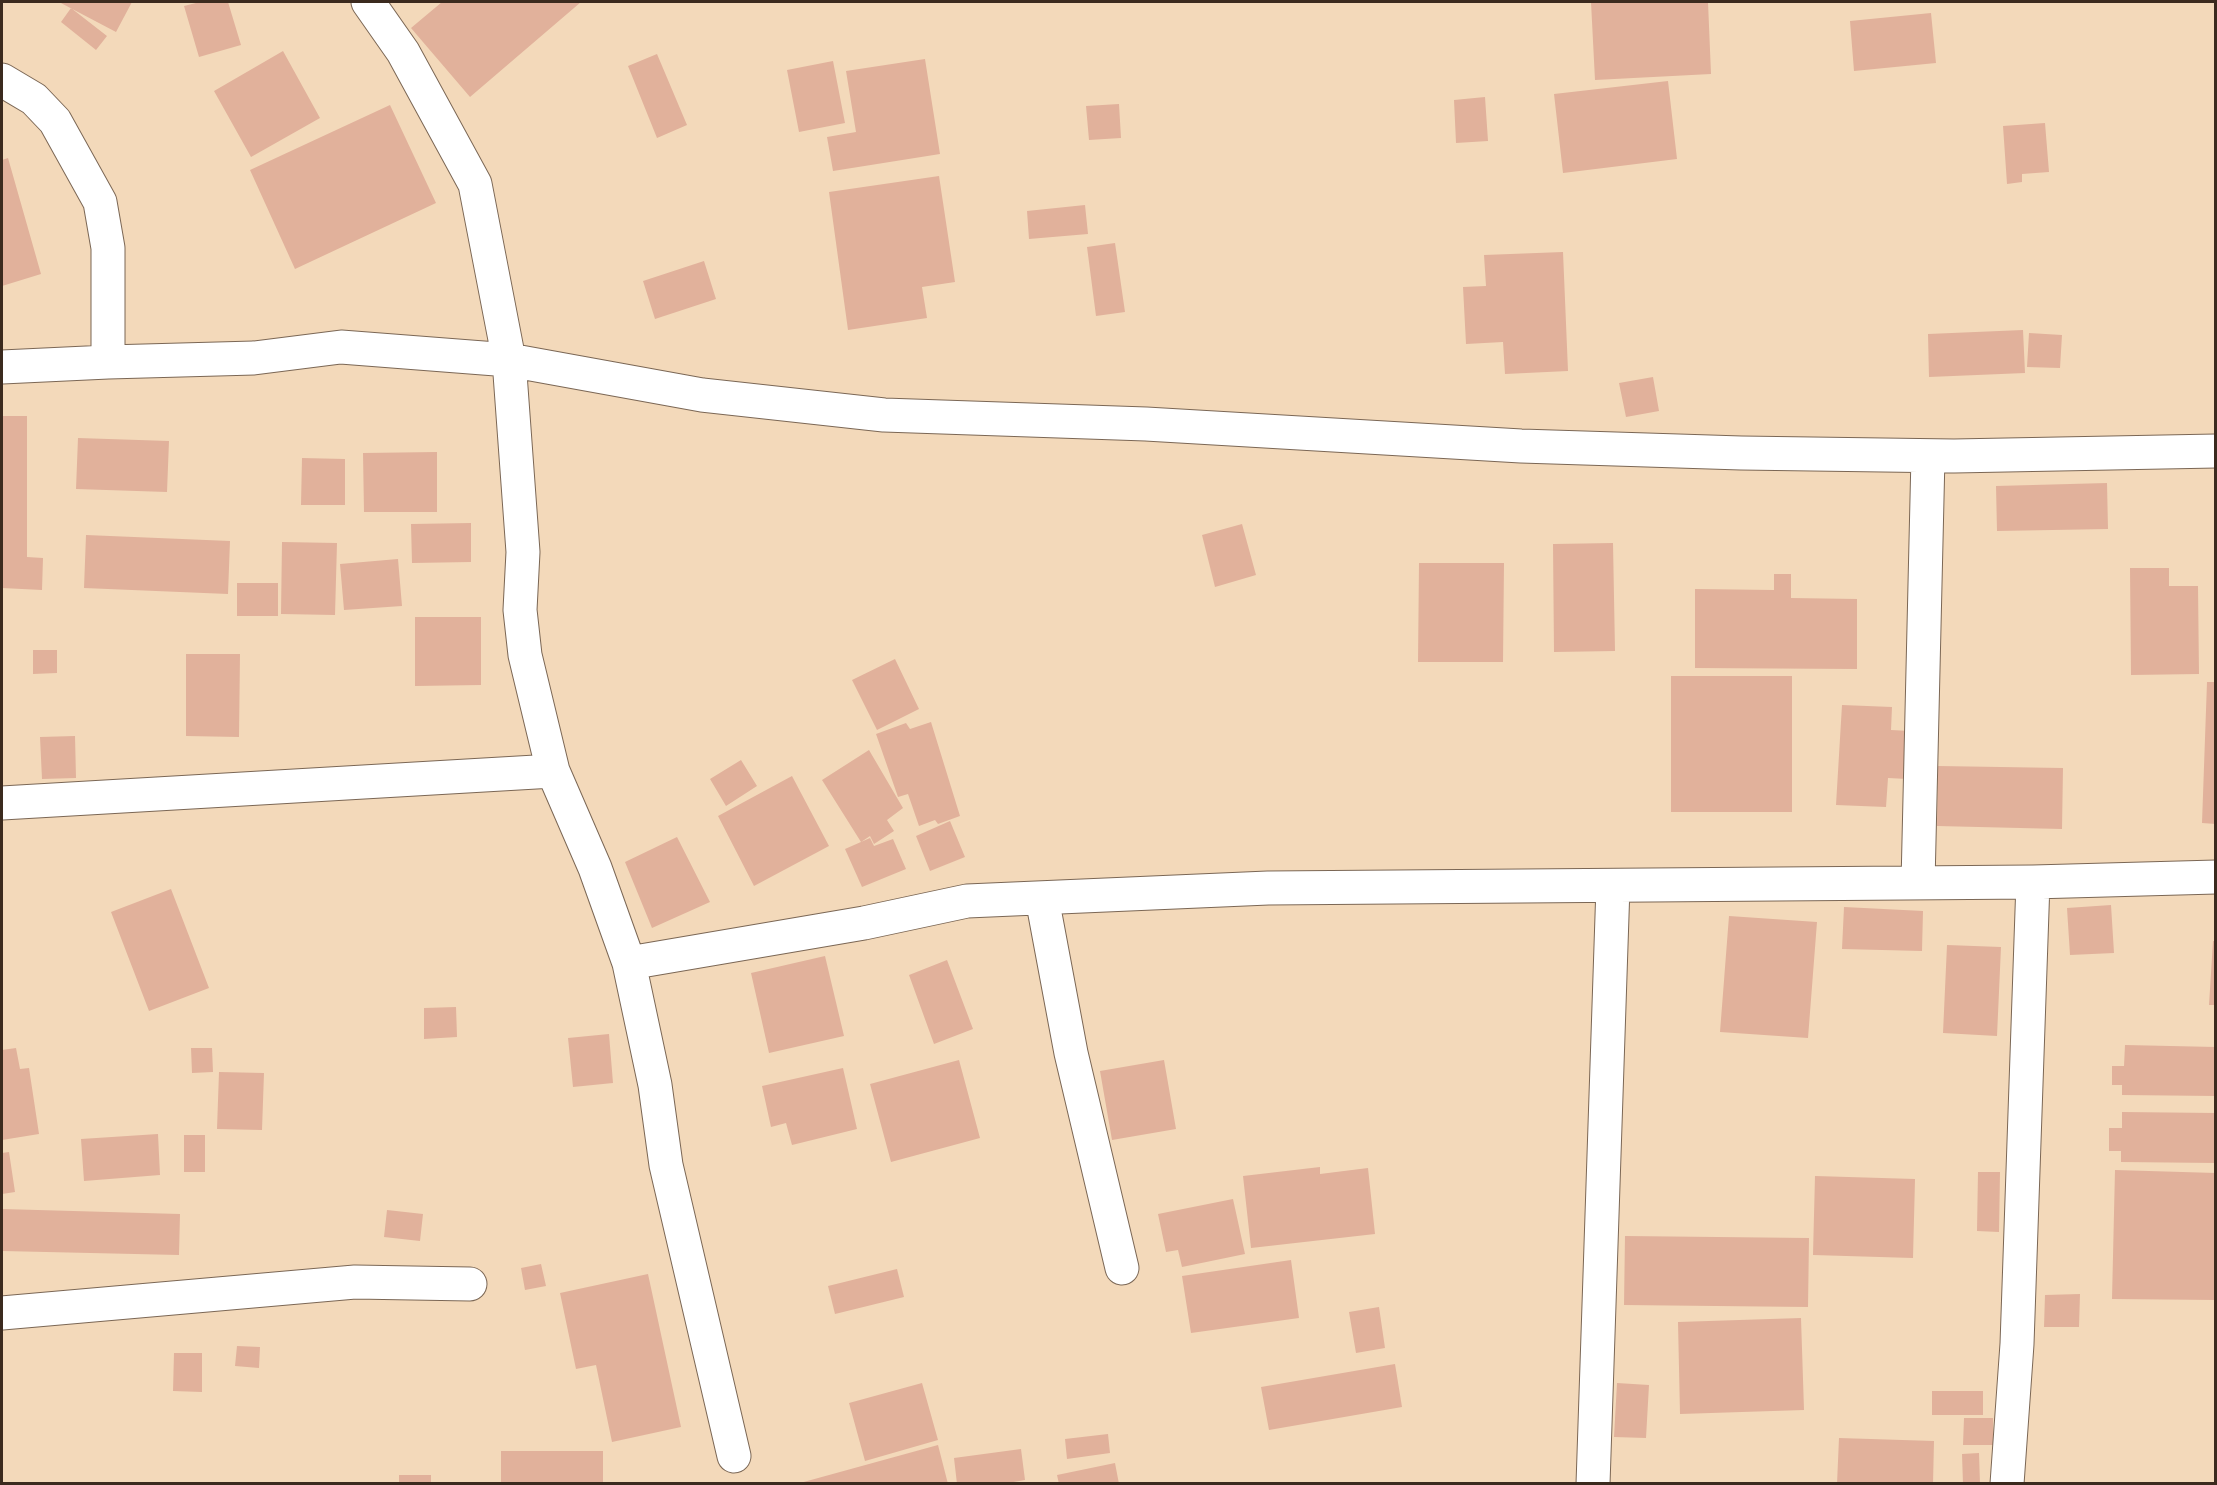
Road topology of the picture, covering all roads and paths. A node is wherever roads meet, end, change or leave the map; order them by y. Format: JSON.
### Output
{"nodes":[{"id":1,"x":368,"y":2,"type":"edge"},
{"id":2,"x":2,"y":80,"type":"edge"},
{"id":3,"x":509,"y":360,"type":"junction"},
{"id":4,"x":108,"y":362,"type":"junction"},
{"id":5,"x":2,"y":367,"type":"edge"},
{"id":6,"x":2216,"y":451,"type":"edge"},
{"id":7,"x":1928,"y":456,"type":"junction"},
{"id":8,"x":553,"y":771,"type":"junction"},
{"id":9,"x":2,"y":803,"type":"edge"},
{"id":10,"x":2216,"y":877,"type":"edge"},
{"id":11,"x":2032,"y":882,"type":"junction"},
{"id":12,"x":1918,"y":883,"type":"junction"},
{"id":13,"x":1613,"y":886,"type":"junction"},
{"id":14,"x":1042,"y":898,"type":"junction"},
{"id":15,"x":629,"y":963,"type":"junction"},
{"id":16,"x":1122,"y":1268,"type":"dead end"},
{"id":17,"x":470,"y":1284,"type":"dead end"},
{"id":18,"x":2,"y":1313,"type":"edge"},
{"id":19,"x":734,"y":1456,"type":"dead end"},
{"id":20,"x":1593,"y":1484,"type":"edge"},
{"id":21,"x":2007,"y":1484,"type":"edge"}],
"edges":[{"from":1,"to":3,"type":"street"},
{"from":2,"to":4,"type":"street"},
{"from":3,"to":4,"type":"street"},
{"from":3,"to":7,"type":"street"},
{"from":3,"to":8,"type":"street"},
{"from":4,"to":5,"type":"street"},
{"from":6,"to":7,"type":"street"},
{"from":7,"to":12,"type":"street"},
{"from":8,"to":9,"type":"street"},
{"from":8,"to":15,"type":"street"},
{"from":10,"to":11,"type":"street"},
{"from":11,"to":12,"type":"street"},
{"from":11,"to":21,"type":"street"},
{"from":12,"to":13,"type":"street"},
{"from":13,"to":14,"type":"street"},
{"from":13,"to":20,"type":"street"},
{"from":14,"to":15,"type":"street"},
{"from":14,"to":16,"type":"street"},
{"from":15,"to":19,"type":"street"},
{"from":17,"to":18,"type":"street"}]}
